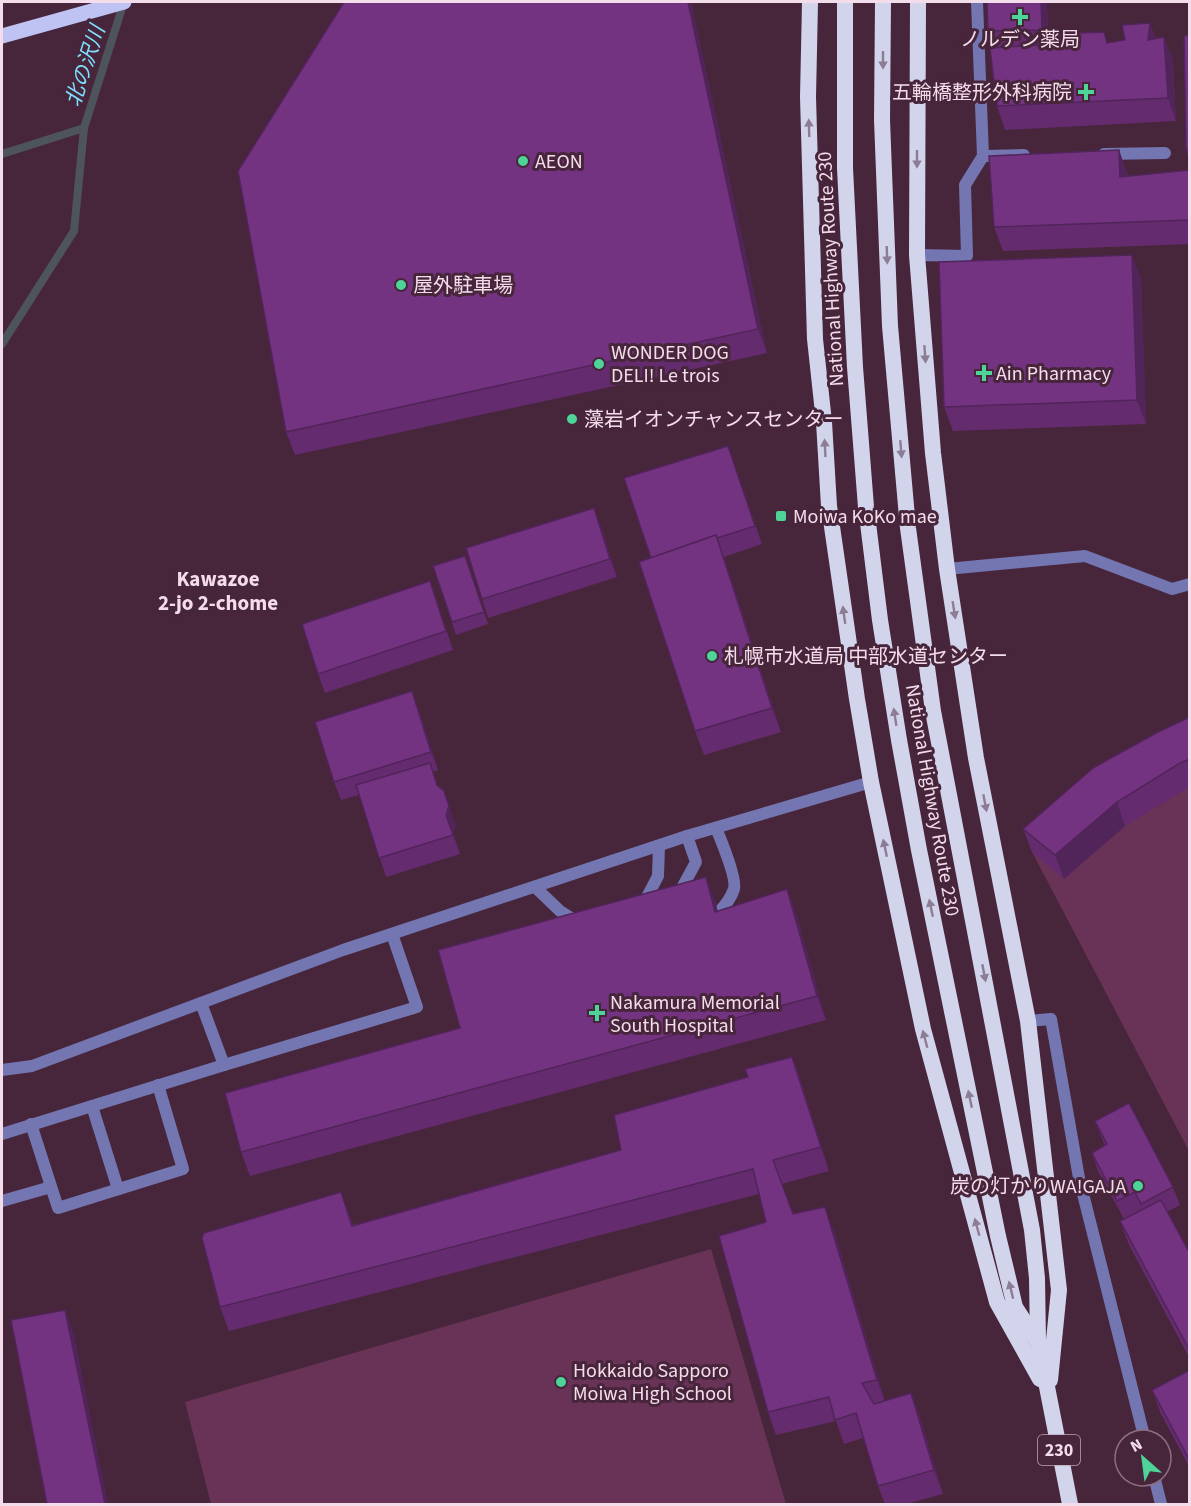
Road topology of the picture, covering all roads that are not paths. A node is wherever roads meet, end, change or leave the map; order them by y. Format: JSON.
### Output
{"nodes":[{"id":1,"x":124,"y":2,"type":"edge"},
{"id":2,"x":810,"y":2,"type":"edge"},
{"id":3,"x":844,"y":2,"type":"edge"},
{"id":4,"x":883,"y":2,"type":"edge"},
{"id":5,"x":918,"y":2,"type":"edge"},
{"id":6,"x":977,"y":2,"type":"edge"},
{"id":7,"x":2,"y":36,"type":"edge"},
{"id":8,"x":1166,"y":153,"type":"dead end"},
{"id":9,"x":1097,"y":154,"type":"edge"},
{"id":10,"x":1040,"y":155,"type":"edge"},
{"id":11,"x":983,"y":156,"type":"junction"},
{"id":12,"x":917,"y":255,"type":"junction"},
{"id":13,"x":947,"y":569,"type":"junction"},
{"id":14,"x":1190,"y":584,"type":"edge"},
{"id":15,"x":871,"y":782,"type":"junction"},
{"id":16,"x":716,"y":828,"type":"junction"},
{"id":17,"x":687,"y":836,"type":"junction"},
{"id":18,"x":659,"y":846,"type":"junction"},
{"id":19,"x":535,"y":887,"type":"junction"},
{"id":20,"x":634,"y":911,"type":"edge"},
{"id":21,"x":676,"y":911,"type":"edge"},
{"id":22,"x":718,"y":913,"type":"edge"},
{"id":23,"x":587,"y":924,"type":"edge"},
{"id":24,"x":392,"y":934,"type":"junction"},
{"id":25,"x":201,"y":1003,"type":"junction"},
{"id":26,"x":1028,"y":1021,"type":"junction"},
{"id":27,"x":224,"y":1065,"type":"junction"},
{"id":28,"x":2,"y":1070,"type":"edge"},
{"id":29,"x":158,"y":1085,"type":"junction"},
{"id":30,"x":92,"y":1106,"type":"junction"},
{"id":31,"x":32,"y":1124,"type":"junction"},
{"id":32,"x":2,"y":1134,"type":"edge"},
{"id":33,"x":51,"y":1187,"type":"junction"},
{"id":34,"x":118,"y":1189,"type":"junction"},
{"id":35,"x":2,"y":1201,"type":"edge"},
{"id":36,"x":1038,"y":1341,"type":"junction"},
{"id":37,"x":1049,"y":1396,"type":"junction"},
{"id":38,"x":1142,"y":1428,"type":"edge"},
{"id":39,"x":1157,"y":1488,"type":"edge"},
{"id":40,"x":1070,"y":1504,"type":"edge"},
{"id":41,"x":1161,"y":1504,"type":"edge"}],
"edges":[{"from":1,"to":7,"type":"main road"},
{"from":15,"to":2,"type":"highway","one_way":true},
{"from":36,"to":3,"type":"highway","name":"National Highway Route 230","number":"230","one_way":true},
{"from":4,"to":36,"type":"highway","name":"National Highway Route 230","number":"230","one_way":true},
{"from":5,"to":12,"type":"highway","one_way":true},
{"from":6,"to":11,"type":"street"},
{"from":8,"to":9,"type":"street"},
{"from":10,"to":11,"type":"street"},
{"from":11,"to":12,"type":"street"},
{"from":12,"to":13,"type":"highway","one_way":true},
{"from":13,"to":14,"type":"street"},
{"from":13,"to":26,"type":"highway","one_way":true},
{"from":15,"to":16,"type":"street"},
{"from":37,"to":15,"type":"highway","one_way":true},
{"from":16,"to":17,"type":"street"},
{"from":16,"to":22,"type":"street"},
{"from":17,"to":18,"type":"street"},
{"from":17,"to":21,"type":"street"},
{"from":18,"to":19,"type":"street"},
{"from":18,"to":20,"type":"street"},
{"from":19,"to":23,"type":"street"},
{"from":19,"to":24,"type":"street"},
{"from":24,"to":25,"type":"street"},
{"from":24,"to":27,"type":"street"},
{"from":25,"to":27,"type":"street"},
{"from":25,"to":28,"type":"street"},
{"from":26,"to":37,"type":"highway"},
{"from":26,"to":38,"type":"street"},
{"from":27,"to":29,"type":"street"},
{"from":29,"to":30,"type":"street"},
{"from":29,"to":34,"type":"street"},
{"from":30,"to":31,"type":"street"},
{"from":30,"to":34,"type":"street"},
{"from":31,"to":32,"type":"street"},
{"from":31,"to":33,"type":"street"},
{"from":33,"to":34,"type":"street"},
{"from":33,"to":35,"type":"street"},
{"from":36,"to":37,"type":"highway","name":"National Highway Route 230","number":"230"},
{"from":37,"to":40,"type":"highway","name":"National Highway Route 230","number":"230"},
{"from":39,"to":41,"type":"street"}]}
